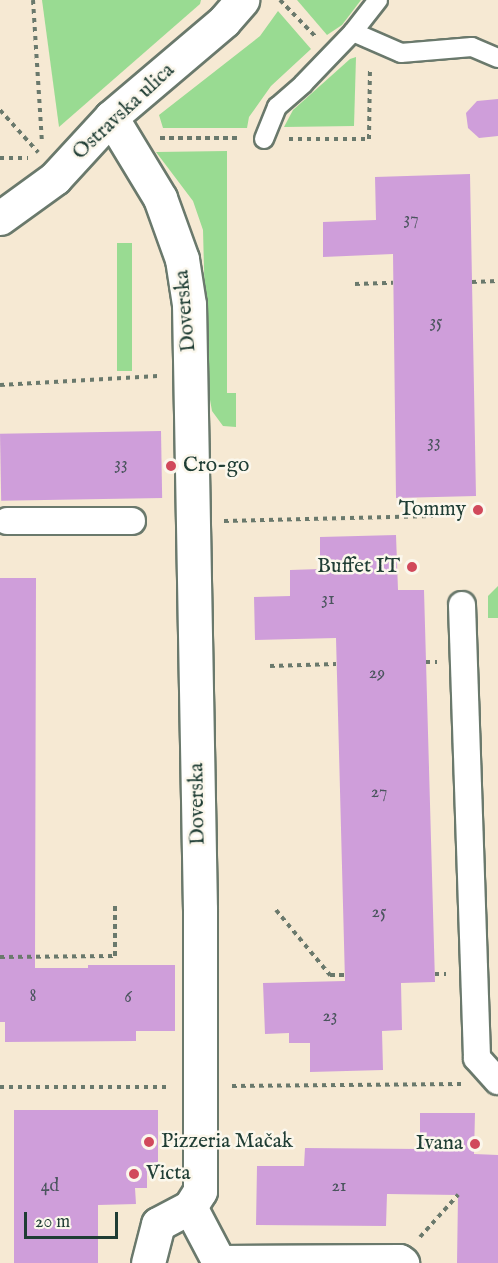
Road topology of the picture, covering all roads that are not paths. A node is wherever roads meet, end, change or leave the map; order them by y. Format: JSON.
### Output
{"nodes":[{"id":1,"x":242,"y":0,"type":"edge"},
{"id":2,"x":378,"y":0,"type":"edge"},
{"id":3,"x":353,"y":32,"type":"junction"},
{"id":4,"x":498,"y":58,"type":"edge"},
{"id":5,"x":111,"y":117,"type":"junction"},
{"id":6,"x":264,"y":139,"type":"road end"},
{"id":7,"x":0,"y":218,"type":"edge"},
{"id":8,"x":7,"y":521,"type":"dead end"},
{"id":9,"x":132,"y":521,"type":"dead end"},
{"id":10,"x":462,"y":605,"type":"dead end"},
{"id":11,"x":498,"y":1081,"type":"edge"},
{"id":12,"x":190,"y":1207,"type":"junction"},
{"id":13,"x":401,"y":1262,"type":"edge"},
{"id":14,"x":148,"y":1263,"type":"edge"}],
"edges":[{"from":1,"to":5,"type":"street","name":"Ostravska ulica"},
{"from":2,"to":3,"type":"lane"},
{"from":3,"to":4,"type":"lane"},
{"from":3,"to":6,"type":"lane"},
{"from":5,"to":7,"type":"street","name":"Ostravska ulica"},
{"from":5,"to":12,"type":"street","name":"Doverska"},
{"from":8,"to":9,"type":"street"},
{"from":10,"to":11,"type":"street"},
{"from":12,"to":13,"type":"street"},
{"from":12,"to":14,"type":"street"}]}
